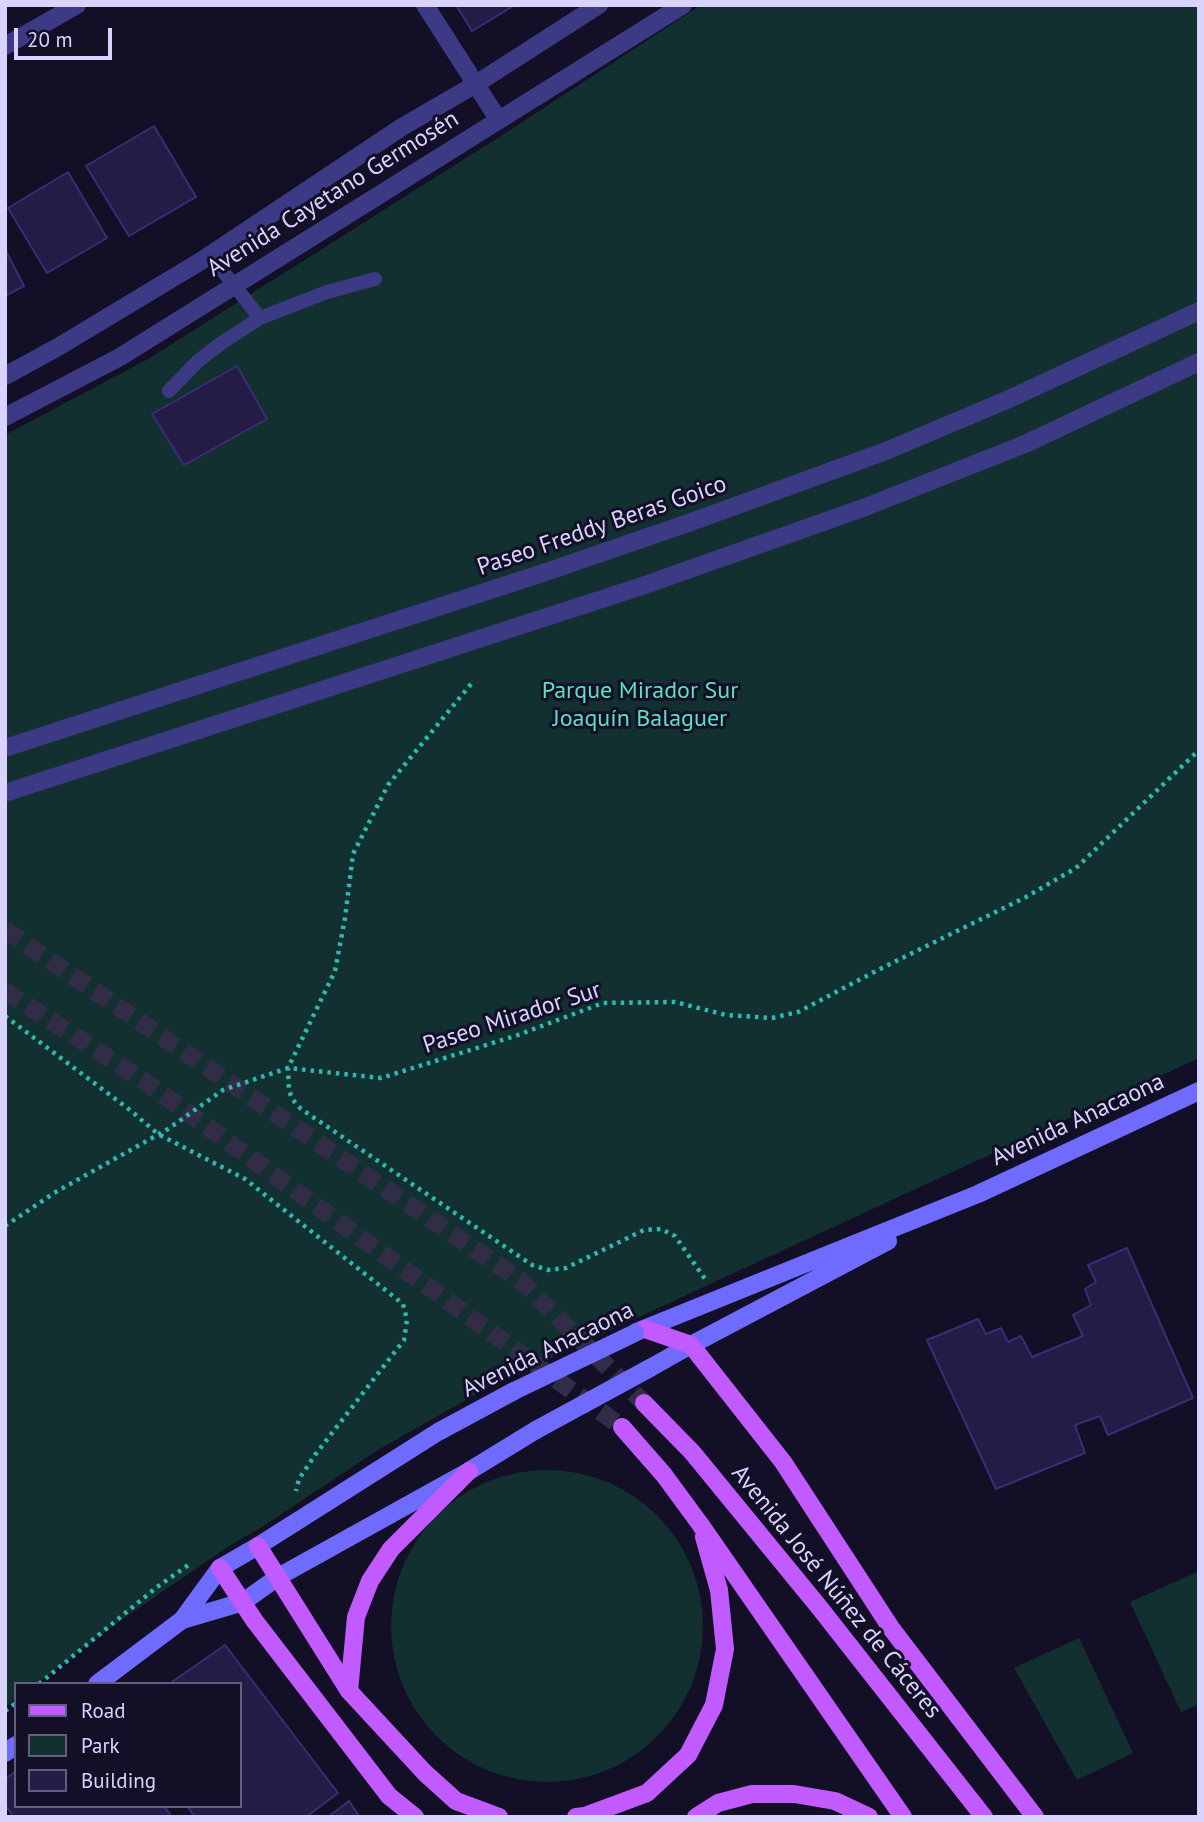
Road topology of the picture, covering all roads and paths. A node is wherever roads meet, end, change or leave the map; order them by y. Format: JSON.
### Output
{"nodes":[{"id":1,"x":77,"y":5,"type":"edge"},
{"id":2,"x":425,"y":5,"type":"edge"},
{"id":3,"x":599,"y":5,"type":"edge"},
{"id":4,"x":683,"y":5,"type":"edge"},
{"id":5,"x":5,"y":46,"type":"edge"},
{"id":6,"x":475,"y":84,"type":"junction"},
{"id":7,"x":498,"y":119,"type":"junction"},
{"id":8,"x":210,"y":255,"type":"junction"},
{"id":9,"x":376,"y":279,"type":"dead end"},
{"id":10,"x":234,"y":286,"type":"junction"},
{"id":11,"x":1199,"y":311,"type":"edge"},
{"id":12,"x":260,"y":318,"type":"junction"},
{"id":13,"x":1199,"y":362,"type":"edge"},
{"id":14,"x":5,"y":376,"type":"edge"},
{"id":15,"x":169,"y":391,"type":"dead end"},
{"id":16,"x":5,"y":417,"type":"edge"},
{"id":17,"x":471,"y":684,"type":"dead end"},
{"id":18,"x":5,"y":748,"type":"edge"},
{"id":19,"x":1199,"y":750,"type":"edge"},
{"id":20,"x":5,"y":793,"type":"edge"},
{"id":21,"x":5,"y":1016,"type":"edge"},
{"id":22,"x":288,"y":1068,"type":"junction"},
{"id":23,"x":1199,"y":1091,"type":"edge"},
{"id":24,"x":158,"y":1135,"type":"junction"},
{"id":25,"x":978,"y":1194,"type":"junction"},
{"id":26,"x":5,"y":1226,"type":"edge"},
{"id":27,"x":717,"y":1300,"type":"junction"},
{"id":28,"x":640,"y":1331,"type":"junction"},
{"id":29,"x":691,"y":1345,"type":"junction"},
{"id":30,"x":644,"y":1404,"type":"tunnel mouth"},
{"id":31,"x":622,"y":1427,"type":"tunnel mouth"},
{"id":32,"x":468,"y":1471,"type":"junction"},
{"id":33,"x":294,"y":1499,"type":"dead end"},
{"id":34,"x":700,"y":1524,"type":"junction"},
{"id":35,"x":258,"y":1546,"type":"junction"},
{"id":36,"x":200,"y":1557,"type":"dead end"},
{"id":37,"x":220,"y":1568,"type":"junction"},
{"id":38,"x":278,"y":1577,"type":"junction"},
{"id":39,"x":243,"y":1602,"type":"junction"},
{"id":40,"x":182,"y":1620,"type":"junction"},
{"id":41,"x":41,"y":1682,"type":"edge"},
{"id":42,"x":100,"y":1682,"type":"edge"},
{"id":43,"x":349,"y":1691,"type":"junction"},
{"id":44,"x":415,"y":1817,"type":"edge"},
{"id":45,"x":499,"y":1817,"type":"edge"},
{"id":46,"x":576,"y":1817,"type":"edge"},
{"id":47,"x":696,"y":1817,"type":"edge"},
{"id":48,"x":869,"y":1817,"type":"edge"},
{"id":49,"x":903,"y":1817,"type":"edge"},
{"id":50,"x":984,"y":1817,"type":"edge"},
{"id":51,"x":1035,"y":1817,"type":"edge"}],
"edges":[{"from":1,"to":5,"type":"street"},
{"from":2,"to":6,"type":"street"},
{"from":3,"to":6,"type":"street","name":"Avenida Cayetano Germosén"},
{"from":4,"to":7,"type":"street","name":"Avenida Cayetano Germosén"},
{"from":6,"to":7,"type":"street"},
{"from":6,"to":8,"type":"street","name":"Avenida Cayetano Germosén"},
{"from":7,"to":10,"type":"street","name":"Avenida Cayetano Germosén"},
{"from":8,"to":10,"type":"lane"},
{"from":8,"to":14,"type":"street","name":"Avenida Cayetano Germosén"},
{"from":9,"to":12,"type":"lane"},
{"from":10,"to":12,"type":"lane"},
{"from":10,"to":16,"type":"street","name":"Avenida Cayetano Germosén"},
{"from":11,"to":18,"type":"street","name":"Paseo Freddy Beras Goico"},
{"from":12,"to":15,"type":"lane"},
{"from":13,"to":20,"type":"street"},
{"from":17,"to":22,"type":"path"},
{"from":19,"to":22,"type":"path","name":"Paseo Mirador Sur"},
{"from":21,"to":24,"type":"path"},
{"from":22,"to":24,"type":"path","name":"Paseo Mirador Sur"},
{"from":22,"to":27,"type":"path"},
{"from":23,"to":25,"type":"main road","name":"Avenida Anacaona"},
{"from":24,"to":26,"type":"path","name":"Paseo Mirador Sur"},
{"from":24,"to":33,"type":"path"},
{"from":25,"to":27,"type":"main road","name":"Avenida Anacaona"},
{"from":25,"to":29,"type":"main road","name":"Avenida Anacaona"},
{"from":27,"to":28,"type":"main road","name":"Avenida Anacaona"},
{"from":28,"to":29,"type":"main road"},
{"from":28,"to":35,"type":"main road","name":"Avenida Anacaona","bridge":true},
{"from":29,"to":32,"type":"main road","name":"Avenida Anacaona","bridge":true},
{"from":29,"to":51,"type":"main road"},
{"from":30,"to":50,"type":"main road","name":"Avenida José Núñez de Cáceres"},
{"from":31,"to":34,"type":"main road"},
{"from":32,"to":38,"type":"main road","name":"Avenida Anacaona"},
{"from":32,"to":43,"type":"main road"},
{"from":34,"to":46,"type":"main road"},
{"from":34,"to":49,"type":"main road"},
{"from":35,"to":37,"type":"main road","name":"Avenida Anacaona"},
{"from":35,"to":38,"type":"main road"},
{"from":36,"to":41,"type":"path"},
{"from":37,"to":39,"type":"main road"},
{"from":37,"to":40,"type":"main road","name":"Avenida Anacaona"},
{"from":38,"to":39,"type":"main road","name":"Avenida Anacaona"},
{"from":38,"to":43,"type":"main road"},
{"from":39,"to":40,"type":"main road","name":"Avenida Anacaona"},
{"from":39,"to":44,"type":"main road"},
{"from":40,"to":42,"type":"main road","name":"Avenida Anacaona"},
{"from":43,"to":45,"type":"main road"},
{"from":47,"to":48,"type":"main road"}]}
